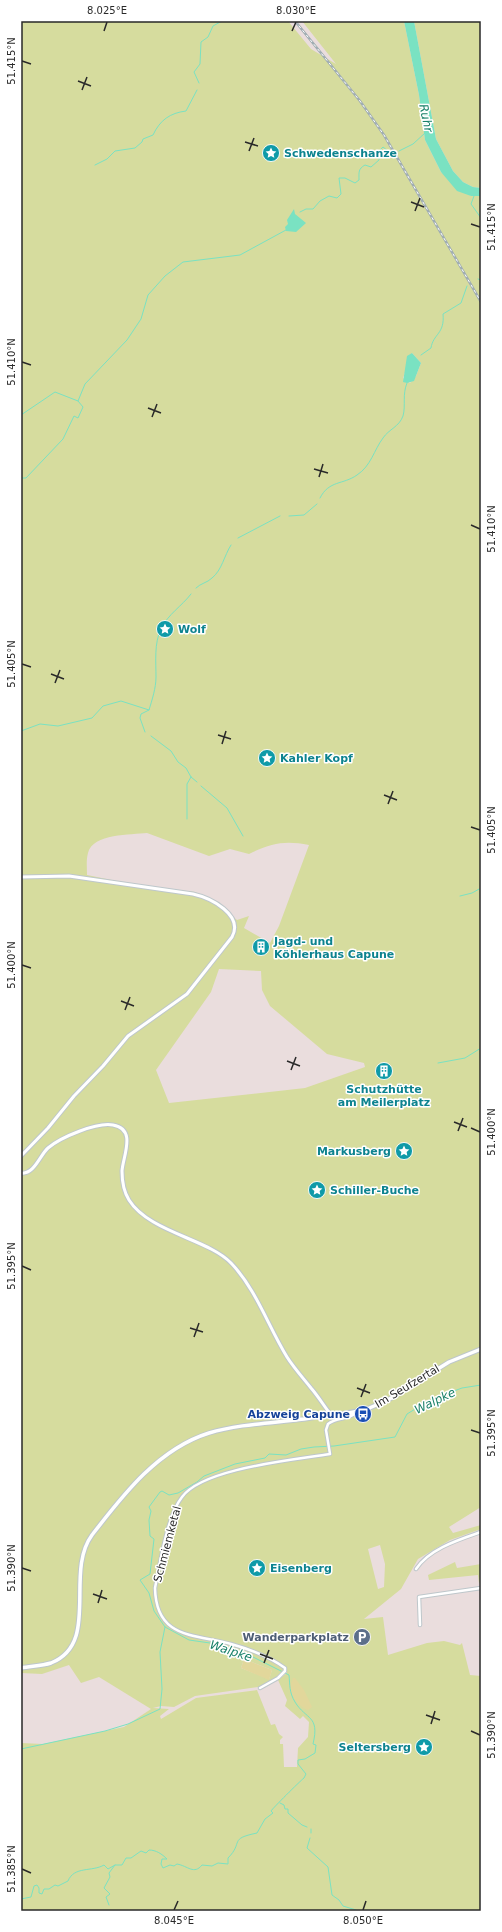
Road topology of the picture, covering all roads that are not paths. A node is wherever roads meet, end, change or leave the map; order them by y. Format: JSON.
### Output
{"nodes":[{"id":1,"x":21,"y":877,"type":"edge"},
{"id":2,"x":21,"y":1156,"type":"edge"},
{"id":3,"x":21,"y":1174,"type":"edge"},
{"id":4,"x":481,"y":1349,"type":"edge"},
{"id":5,"x":357,"y":1412,"type":"junction"},
{"id":6,"x":330,"y":1415,"type":"junction"},
{"id":7,"x":481,"y":1532,"type":"edge"},
{"id":8,"x":416,"y":1569,"type":"dead end"},
{"id":9,"x":481,"y":1588,"type":"edge"},
{"id":10,"x":420,"y":1625,"type":"dead end"},
{"id":11,"x":21,"y":1668,"type":"edge"},
{"id":12,"x":260,"y":1688,"type":"dead end"}],
"edges":[{"from":1,"to":2,"type":"street"},
{"from":3,"to":6,"type":"street"},
{"from":4,"to":5,"type":"main road","name":"Im Seufzertal"},
{"from":5,"to":6,"type":"main road","name":"Im Seufzertal"},
{"from":5,"to":12,"type":"street","name":"Schmiemketal"},
{"from":6,"to":11,"type":"main road","name":"Im Seufzertal"},
{"from":7,"to":8,"type":"street"},
{"from":9,"to":10,"type":"street"}]}
